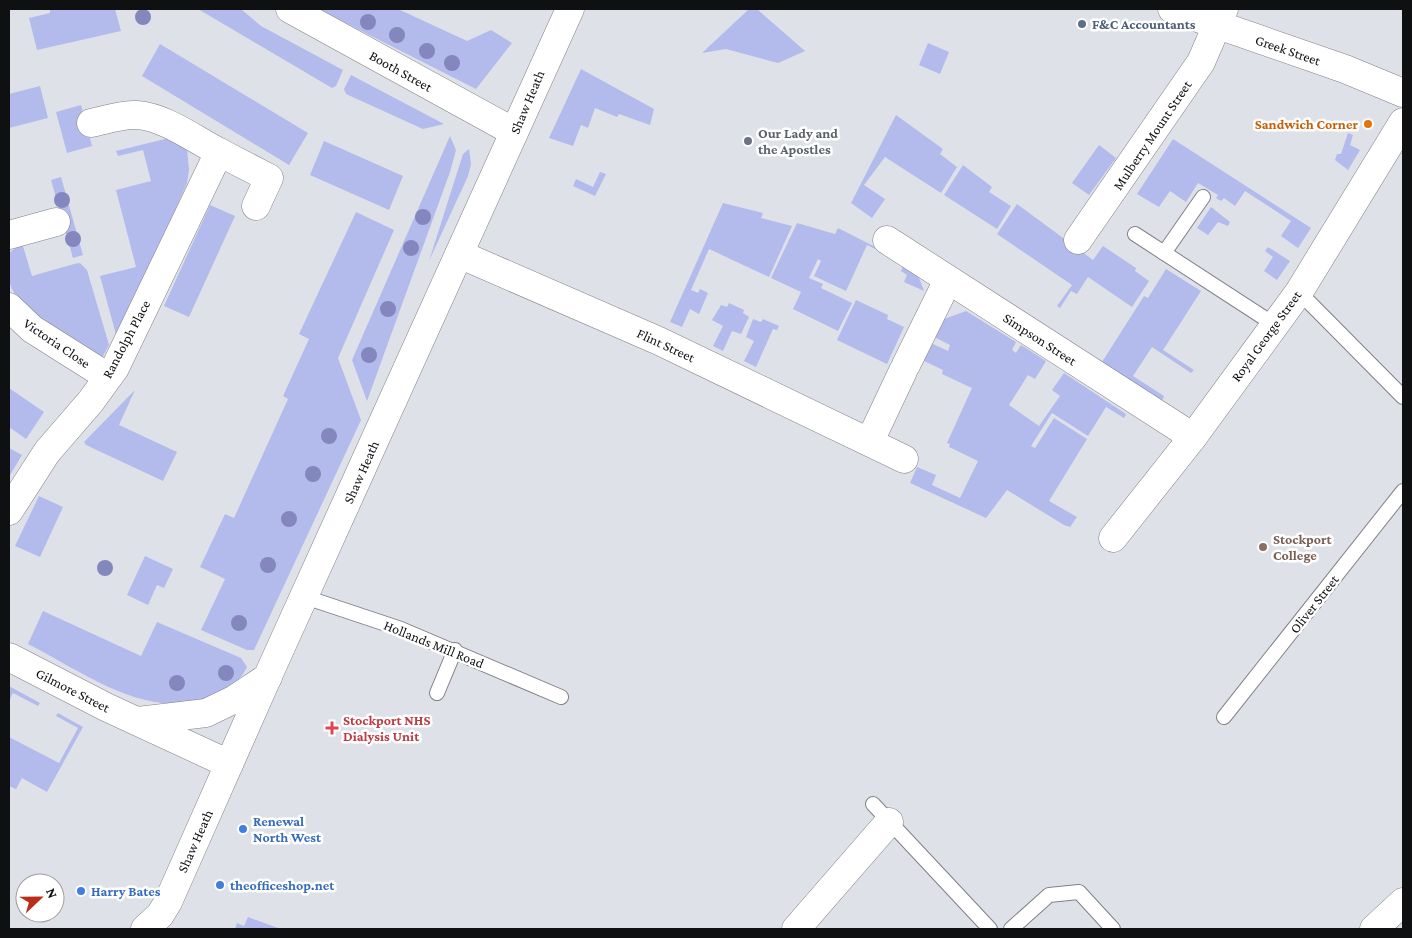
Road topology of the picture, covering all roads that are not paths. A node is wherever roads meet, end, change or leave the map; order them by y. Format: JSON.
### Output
{"nodes":[{"id":1,"x":290,"y":9,"type":"edge"},
{"id":2,"x":570,"y":9,"type":"edge"},
{"id":3,"x":1172,"y":9,"type":"edge"},
{"id":4,"x":1221,"y":17,"type":"edge"},
{"id":5,"x":1403,"y":93,"type":"edge"},
{"id":6,"x":1403,"y":122,"type":"edge"},
{"id":7,"x":91,"y":123,"type":"dead end"},
{"id":8,"x":514,"y":132,"type":"junction"},
{"id":9,"x":218,"y":152,"type":"junction"},
{"id":10,"x":1203,"y":198,"type":"dead end"},
{"id":11,"x":256,"y":206,"type":"dead end"},
{"id":12,"x":56,"y":222,"type":"dead end"},
{"id":13,"x":1135,"y":234,"type":"dead end"},
{"id":14,"x":9,"y":235,"type":"edge"},
{"id":15,"x":887,"y":240,"type":"dead end"},
{"id":16,"x":1078,"y":240,"type":"dead end"},
{"id":17,"x":1164,"y":253,"type":"junction"},
{"id":18,"x":459,"y":254,"type":"junction"},
{"id":19,"x":948,"y":280,"type":"junction"},
{"id":20,"x":1299,"y":292,"type":"junction"},
{"id":21,"x":9,"y":307,"type":"edge"},
{"id":22,"x":1275,"y":324,"type":"junction"},
{"id":23,"x":108,"y":376,"type":"junction"},
{"id":24,"x":1403,"y":397,"type":"edge"},
{"id":25,"x":1193,"y":437,"type":"junction"},
{"id":26,"x":870,"y":441,"type":"junction"},
{"id":27,"x":904,"y":459,"type":"dead end"},
{"id":28,"x":1403,"y":491,"type":"edge"},
{"id":29,"x":9,"y":511,"type":"edge"},
{"id":30,"x":1113,"y":538,"type":"dead end"},
{"id":31,"x":305,"y":597,"type":"junction"},
{"id":32,"x":455,"y":650,"type":"junction"},
{"id":33,"x":9,"y":657,"type":"edge"},
{"id":34,"x":268,"y":677,"type":"junction"},
{"id":35,"x":437,"y":693,"type":"dead end"},
{"id":36,"x":561,"y":697,"type":"dead end"},
{"id":37,"x":1224,"y":717,"type":"dead end"},
{"id":38,"x":138,"y":721,"type":"junction"},
{"id":39,"x":229,"y":764,"type":"junction"},
{"id":40,"x":881,"y":813,"type":"joint"},
{"id":41,"x":1403,"y":902,"type":"edge"},
{"id":42,"x":145,"y":929,"type":"edge"},
{"id":43,"x":796,"y":929,"type":"edge"},
{"id":44,"x":990,"y":929,"type":"edge"},
{"id":45,"x":1011,"y":929,"type":"edge"},
{"id":46,"x":1113,"y":929,"type":"edge"},
{"id":47,"x":1374,"y":929,"type":"edge"}],
"edges":[{"from":1,"to":8,"type":"main road","name":"Booth Street"},
{"from":2,"to":8,"type":"main road","name":"Shaw Heath"},
{"from":3,"to":4,"type":"main road","name":"Greek Street"},
{"from":4,"to":5,"type":"main road","name":"Greek Street"},
{"from":4,"to":16,"type":"main road","name":"Mulberry Mount Street"},
{"from":6,"to":20,"type":"main road","name":"Royal George Street"},
{"from":7,"to":9,"type":"main road"},
{"from":8,"to":18,"type":"main road","name":"Shaw Heath"},
{"from":9,"to":11,"type":"main road"},
{"from":9,"to":23,"type":"main road","name":"Randolph Place"},
{"from":10,"to":17,"type":"lane"},
{"from":12,"to":14,"type":"main road"},
{"from":13,"to":17,"type":"lane"},
{"from":15,"to":19,"type":"main road","name":"Simpson Street"},
{"from":17,"to":22,"type":"lane"},
{"from":18,"to":26,"type":"main road","name":"Flint Street"},
{"from":18,"to":31,"type":"main road","name":"Shaw Heath"},
{"from":19,"to":25,"type":"main road","name":"Simpson Street"},
{"from":19,"to":26,"type":"main road"},
{"from":20,"to":22,"type":"main road","name":"Royal George Street"},
{"from":20,"to":24,"type":"lane"},
{"from":21,"to":23,"type":"main road","name":"Victoria Close"},
{"from":22,"to":25,"type":"main road","name":"Royal George Street"},
{"from":23,"to":29,"type":"main road","name":"Randolph Place"},
{"from":25,"to":30,"type":"main road","name":"Royal George Street"},
{"from":26,"to":27,"type":"main road","name":"Flint Street"},
{"from":28,"to":37,"type":"lane","name":"Oliver Street"},
{"from":31,"to":32,"type":"lane","name":"Hollands Mill Road"},
{"from":31,"to":34,"type":"main road","name":"Shaw Heath"},
{"from":32,"to":35,"type":"lane"},
{"from":32,"to":36,"type":"lane","name":"Hollands Mill Road"},
{"from":33,"to":38,"type":"main road","name":"Gilmore Street"},
{"from":34,"to":38,"type":"main road"},
{"from":34,"to":39,"type":"main road","name":"Shaw Heath"},
{"from":38,"to":39,"type":"main road","name":"Gilmore Street"},
{"from":39,"to":42,"type":"main road","name":"Shaw Heath"},
{"from":40,"to":43,"type":"main road"},
{"from":40,"to":44,"type":"lane"},
{"from":41,"to":47,"type":"main road"},
{"from":45,"to":46,"type":"lane"}]}
